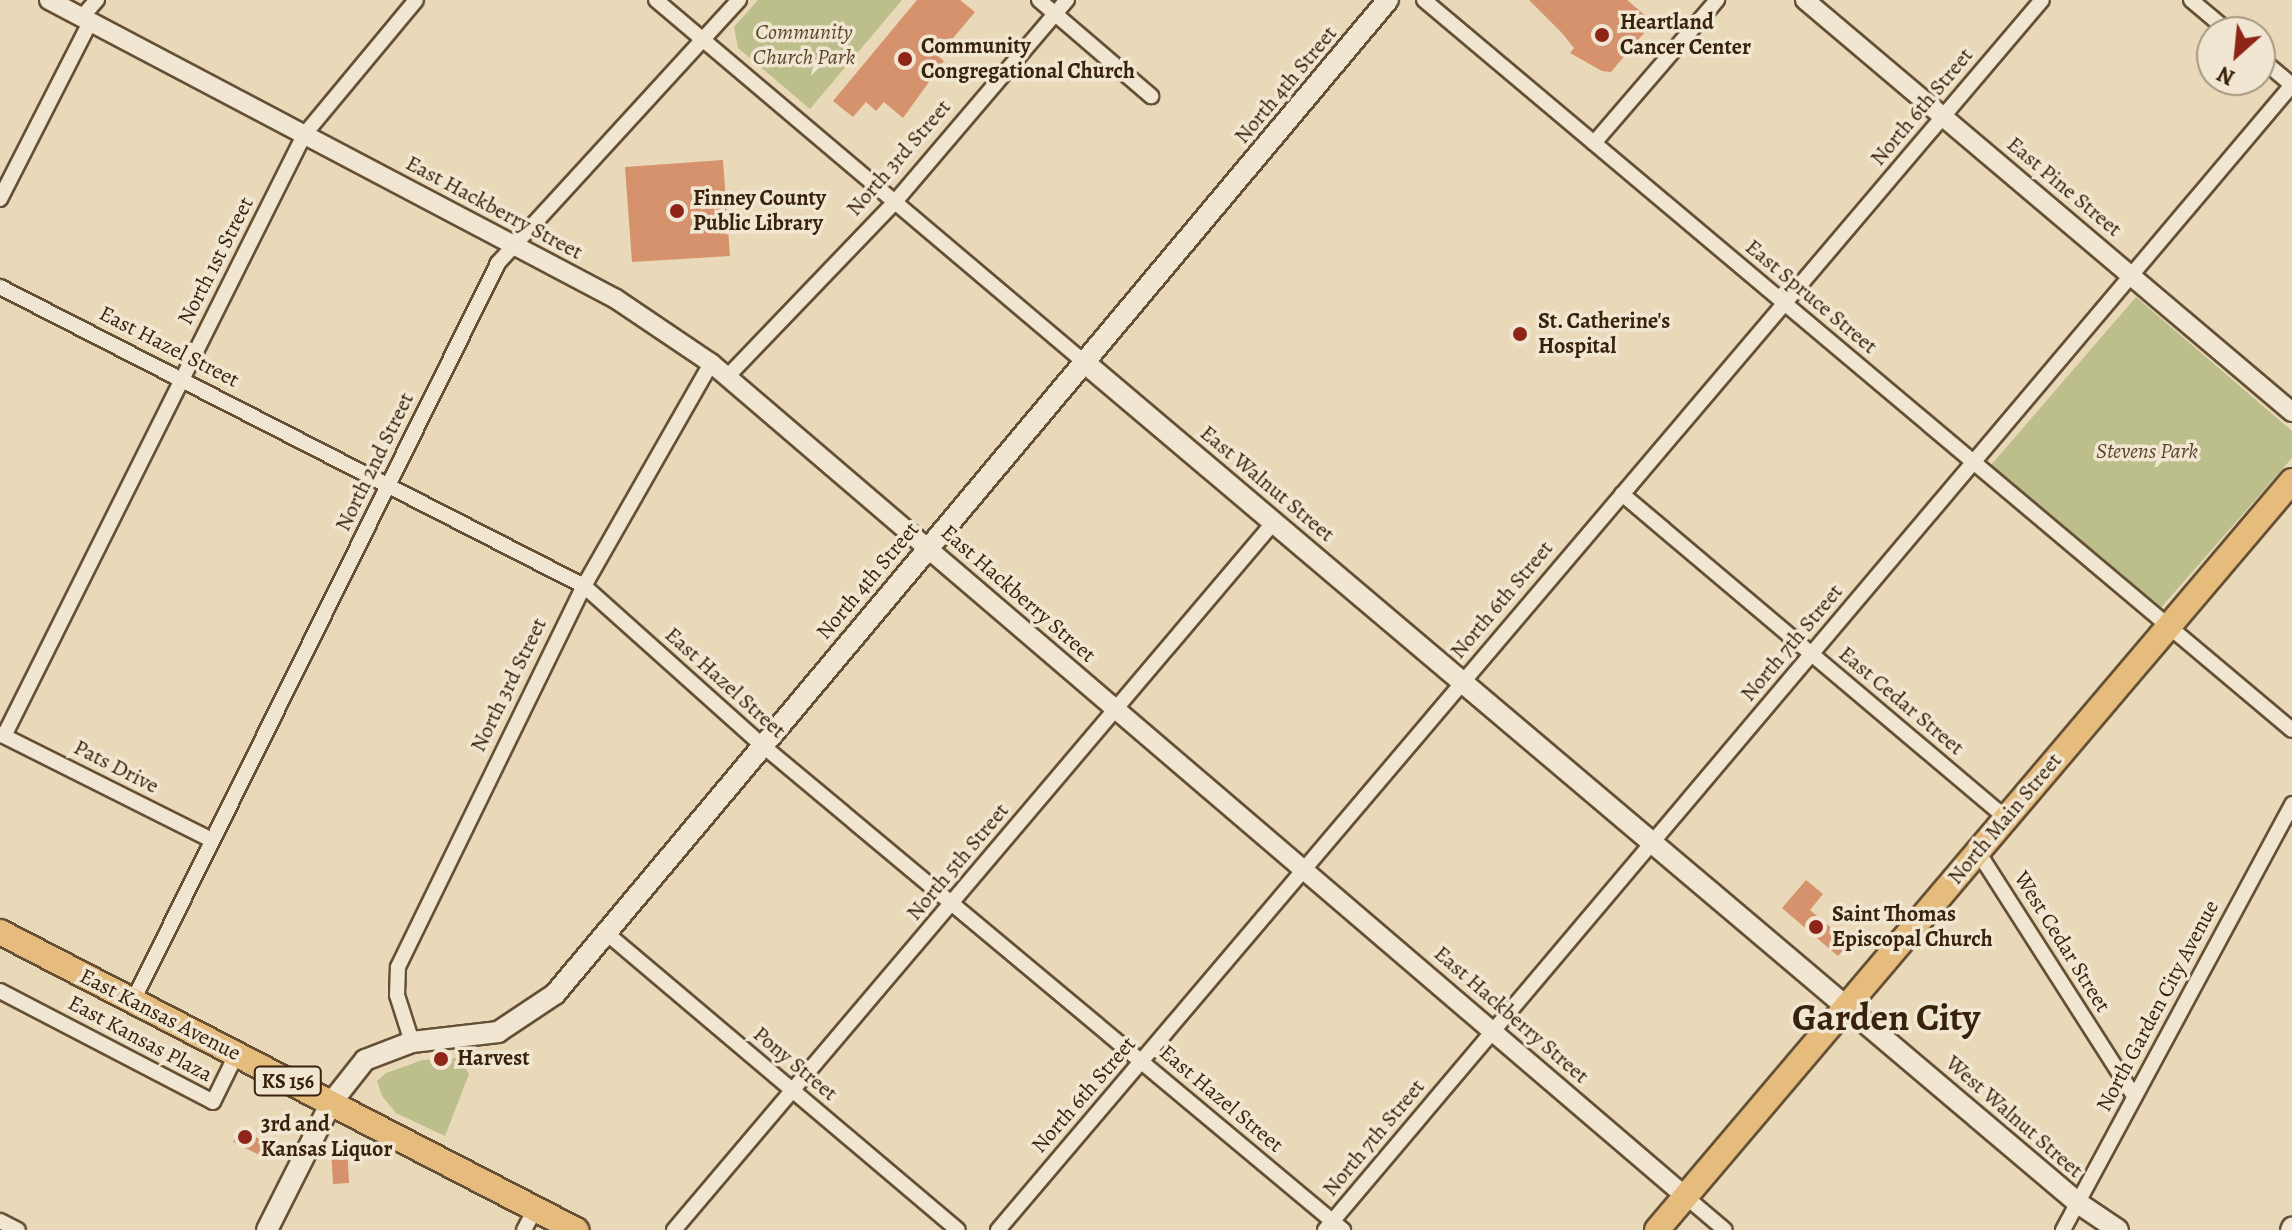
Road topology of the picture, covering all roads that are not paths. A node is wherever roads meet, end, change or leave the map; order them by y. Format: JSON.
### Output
{"nodes":[{"id":1,"x":49,"y":0,"type":"edge"},
{"id":2,"x":97,"y":0,"type":"edge"},
{"id":3,"x":416,"y":0,"type":"edge"},
{"id":4,"x":656,"y":0,"type":"edge"},
{"id":5,"x":739,"y":0,"type":"edge"},
{"id":6,"x":1039,"y":0,"type":"edge"},
{"id":7,"x":1067,"y":0,"type":"edge"},
{"id":8,"x":1388,"y":0,"type":"edge"},
{"id":9,"x":1424,"y":0,"type":"edge"},
{"id":10,"x":1717,"y":0,"type":"edge"},
{"id":11,"x":1805,"y":0,"type":"edge"},
{"id":12,"x":2042,"y":0,"type":"edge"},
{"id":13,"x":2191,"y":0,"type":"edge"},
{"id":14,"x":1055,"y":14,"type":"junction"},
{"id":15,"x":2210,"y":16,"type":"edge"},
{"id":16,"x":86,"y":20,"type":"junction"},
{"id":17,"x":704,"y":41,"type":"junction"},
{"id":18,"x":2276,"y":72,"type":"edge"},
{"id":19,"x":2292,"y":85,"type":"edge"},
{"id":20,"x":1151,"y":96,"type":"dead end"},
{"id":21,"x":1943,"y":116,"type":"junction"},
{"id":22,"x":304,"y":135,"type":"junction"},
{"id":23,"x":1594,"y":143,"type":"junction"},
{"id":24,"x":0,"y":199,"type":"edge"},
{"id":25,"x":894,"y":203,"type":"junction"},
{"id":26,"x":515,"y":246,"type":"junction"},
{"id":27,"x":2131,"y":275,"type":"junction"},
{"id":28,"x":0,"y":287,"type":"edge"},
{"id":29,"x":1784,"y":303,"type":"junction"},
{"id":30,"x":1084,"y":362,"type":"junction"},
{"id":31,"x":711,"y":363,"type":"junction"},
{"id":32,"x":727,"y":377,"type":"junction"},
{"id":33,"x":182,"y":379,"type":"junction"},
{"id":34,"x":2292,"y":412,"type":"edge"},
{"id":35,"x":1973,"y":463,"type":"junction"},
{"id":36,"x":2292,"y":481,"type":"edge"},
{"id":37,"x":389,"y":484,"type":"junction"},
{"id":38,"x":1622,"y":494,"type":"junction"},
{"id":39,"x":1274,"y":522,"type":"junction"},
{"id":40,"x":927,"y":548,"type":"junction"},
{"id":41,"x":584,"y":586,"type":"junction"},
{"id":42,"x":2169,"y":628,"type":"junction"},
{"id":43,"x":1811,"y":655,"type":"junction"},
{"id":44,"x":1463,"y":681,"type":"junction"},
{"id":45,"x":1115,"y":709,"type":"junction"},
{"id":46,"x":2292,"y":730,"type":"edge"},
{"id":47,"x":2,"y":735,"type":"edge"},
{"id":48,"x":762,"y":745,"type":"junction"},
{"id":49,"x":2292,"y":804,"type":"edge"},
{"id":50,"x":2006,"y":818,"type":"junction"},
{"id":51,"x":212,"y":840,"type":"junction"},
{"id":52,"x":1654,"y":842,"type":"junction"},
{"id":53,"x":1978,"y":852,"type":"junction"},
{"id":54,"x":1304,"y":870,"type":"junction"},
{"id":55,"x":952,"y":903,"type":"junction"},
{"id":56,"x":604,"y":931,"type":"junction"},
{"id":57,"x":0,"y":932,"type":"edge"},
{"id":58,"x":0,"y":991,"type":"edge"},
{"id":59,"x":133,"y":1001,"type":"junction"},
{"id":60,"x":1847,"y":1005,"type":"junction"},
{"id":61,"x":1493,"y":1032,"type":"junction"},
{"id":62,"x":412,"y":1042,"type":"junction"},
{"id":63,"x":236,"y":1055,"type":"junction"},
{"id":64,"x":1142,"y":1062,"type":"junction"},
{"id":65,"x":793,"y":1091,"type":"junction"},
{"id":66,"x":2134,"y":1096,"type":"junction"},
{"id":67,"x":331,"y":1103,"type":"junction"},
{"id":68,"x":1685,"y":1196,"type":"junction"},
{"id":69,"x":2078,"y":1203,"type":"junction"},
{"id":70,"x":530,"y":1219,"type":"edge"},
{"id":71,"x":0,"y":1221,"type":"edge"},
{"id":72,"x":1333,"y":1227,"type":"edge"},
{"id":73,"x":18,"y":1230,"type":"edge"},
{"id":74,"x":267,"y":1230,"type":"edge"},
{"id":75,"x":576,"y":1230,"type":"edge"},
{"id":76,"x":674,"y":1230,"type":"edge"},
{"id":77,"x":958,"y":1230,"type":"edge"},
{"id":78,"x":998,"y":1230,"type":"edge"},
{"id":79,"x":1657,"y":1230,"type":"edge"},
{"id":80,"x":1725,"y":1230,"type":"edge"},
{"id":81,"x":2063,"y":1230,"type":"edge"},
{"id":82,"x":2118,"y":1230,"type":"edge"}],
"edges":[{"from":1,"to":16,"type":"street","name":"East Hackberry Street"},
{"from":2,"to":16,"type":"street"},
{"from":3,"to":22,"type":"street","name":"North 1st Street"},
{"from":4,"to":17,"type":"street","name":"East Walnut Street"},
{"from":5,"to":17,"type":"street","name":"North 2nd Street"},
{"from":6,"to":14,"type":"street"},
{"from":7,"to":14,"type":"street","name":"North 3rd Street"},
{"from":8,"to":30,"type":"main road","name":"North 4th Street"},
{"from":9,"to":23,"type":"street","name":"East Spruce Street"},
{"from":10,"to":23,"type":"street"},
{"from":11,"to":21,"type":"street","name":"East Pine Street"},
{"from":12,"to":21,"type":"street","name":"North 6th Street"},
{"from":13,"to":15,"type":"street"},
{"from":14,"to":20,"type":"street"},
{"from":14,"to":25,"type":"street","name":"North 3rd Street"},
{"from":16,"to":22,"type":"street","name":"East Hackberry Street"},
{"from":16,"to":24,"type":"street"},
{"from":17,"to":25,"type":"street","name":"East Walnut Street"},
{"from":17,"to":26,"type":"street","name":"North 2nd Street"},
{"from":18,"to":19,"type":"street"},
{"from":19,"to":27,"type":"street","name":"North 7th Street"},
{"from":21,"to":27,"type":"street","name":"East Pine Street"},
{"from":21,"to":29,"type":"street","name":"North 6th Street"},
{"from":22,"to":26,"type":"street","name":"East Hackberry Street"},
{"from":22,"to":33,"type":"street","name":"North 1st Street"},
{"from":23,"to":29,"type":"street","name":"East Spruce Street"},
{"from":25,"to":30,"type":"street","name":"East Walnut Street"},
{"from":25,"to":32,"type":"street","name":"North 3rd Street"},
{"from":26,"to":31,"type":"street","name":"East Hackberry Street"},
{"from":26,"to":37,"type":"street","name":"North 2nd Street"},
{"from":27,"to":34,"type":"street","name":"East Pine Street"},
{"from":27,"to":35,"type":"street","name":"North 7th Street"},
{"from":28,"to":33,"type":"street","name":"East Hazel Street"},
{"from":29,"to":35,"type":"street","name":"East Spruce Street"},
{"from":29,"to":38,"type":"street","name":"North 6th Street"},
{"from":30,"to":39,"type":"main road","name":"East Walnut Street"},
{"from":30,"to":40,"type":"main road","name":"North 4th Street"},
{"from":31,"to":32,"type":"street","name":"East Hackberry Street"},
{"from":31,"to":41,"type":"street","name":"North 3rd Street"},
{"from":32,"to":40,"type":"street","name":"East Hackberry Street"},
{"from":33,"to":37,"type":"street","name":"East Hazel Street"},
{"from":33,"to":47,"type":"street","name":"North 1st Street"},
{"from":35,"to":42,"type":"street","name":"East Spruce Street"},
{"from":35,"to":43,"type":"street","name":"North 7th Street"},
{"from":36,"to":42,"type":"main road","name":"North Main Street"},
{"from":37,"to":41,"type":"street","name":"East Hazel Street"},
{"from":37,"to":51,"type":"street","name":"North 2nd Street"},
{"from":38,"to":43,"type":"street","name":"East Cedar Street"},
{"from":38,"to":44,"type":"street","name":"North 6th Street"},
{"from":39,"to":44,"type":"main road","name":"East Walnut Street"},
{"from":39,"to":45,"type":"street","name":"North 5th Street"},
{"from":40,"to":45,"type":"street","name":"East Hackberry Street"},
{"from":40,"to":48,"type":"main road","name":"North 4th Street"},
{"from":41,"to":48,"type":"street","name":"East Hazel Street"},
{"from":41,"to":62,"type":"street","name":"North 3rd Street"},
{"from":42,"to":46,"type":"street","name":"East Spruce Street"},
{"from":42,"to":50,"type":"main road","name":"North Main Street"},
{"from":43,"to":50,"type":"street","name":"East Cedar Street"},
{"from":43,"to":52,"type":"street","name":"North 7th Street"},
{"from":44,"to":52,"type":"main road","name":"East Walnut Street"},
{"from":44,"to":54,"type":"street","name":"North 6th Street"},
{"from":45,"to":54,"type":"street","name":"East Hackberry Street"},
{"from":45,"to":55,"type":"street","name":"North 5th Street"},
{"from":47,"to":51,"type":"street","name":"Pats Drive"},
{"from":48,"to":55,"type":"street","name":"East Hazel Street"},
{"from":48,"to":56,"type":"main road","name":"North 4th Street"},
{"from":49,"to":66,"type":"street","name":"North Garden City Avenue"},
{"from":50,"to":53,"type":"main road","name":"North Main Street"},
{"from":51,"to":59,"type":"street","name":"North 2nd Street"},
{"from":52,"to":60,"type":"main road","name":"East Walnut Street"},
{"from":52,"to":61,"type":"street","name":"North 7th Street"},
{"from":53,"to":60,"type":"main road","name":"North Main Street"},
{"from":53,"to":66,"type":"street","name":"West Cedar Street"},
{"from":54,"to":61,"type":"street","name":"East Hackberry Street"},
{"from":54,"to":64,"type":"street","name":"North 6th Street"},
{"from":55,"to":64,"type":"street","name":"East Hazel Street"},
{"from":55,"to":65,"type":"street","name":"North 5th Street"},
{"from":56,"to":62,"type":"main road","name":"North 4th Street"},
{"from":56,"to":65,"type":"street","name":"Pony Street"},
{"from":57,"to":59,"type":"main road","name":"East Kansas Avenue","number":"KS 156"},
{"from":58,"to":63,"type":"street","name":"East Kansas Plaza"},
{"from":59,"to":63,"type":"main road","name":"East Kansas Avenue","number":"KS 156"},
{"from":60,"to":68,"type":"main road","name":"North Main Street"},
{"from":60,"to":69,"type":"main road","name":"West Walnut Street"},
{"from":61,"to":68,"type":"street","name":"East Hackberry Street"},
{"from":61,"to":72,"type":"street","name":"North 7th Street"},
{"from":62,"to":67,"type":"main road","name":"North 4th Street"},
{"from":63,"to":67,"type":"main road","name":"East Kansas Avenue","number":"KS 156"},
{"from":64,"to":72,"type":"street","name":"East Hazel Street"},
{"from":64,"to":78,"type":"street","name":"North 6th Street"},
{"from":65,"to":76,"type":"street","name":"North 5th Street"},
{"from":65,"to":77,"type":"street","name":"Pony Street"},
{"from":66,"to":69,"type":"street","name":"North Garden City Avenue"},
{"from":67,"to":70,"type":"main road","name":"East Kansas Avenue","number":"KS 156"},
{"from":67,"to":74,"type":"main road"},
{"from":68,"to":79,"type":"main road","name":"North Main Street"},
{"from":68,"to":80,"type":"street"},
{"from":69,"to":81,"type":"street","name":"North Garden City Avenue"},
{"from":69,"to":82,"type":"main road","name":"West Walnut Street"},
{"from":70,"to":75,"type":"main road","name":"East Kansas Avenue","number":"KS 156"},
{"from":71,"to":73,"type":"street"}]}
